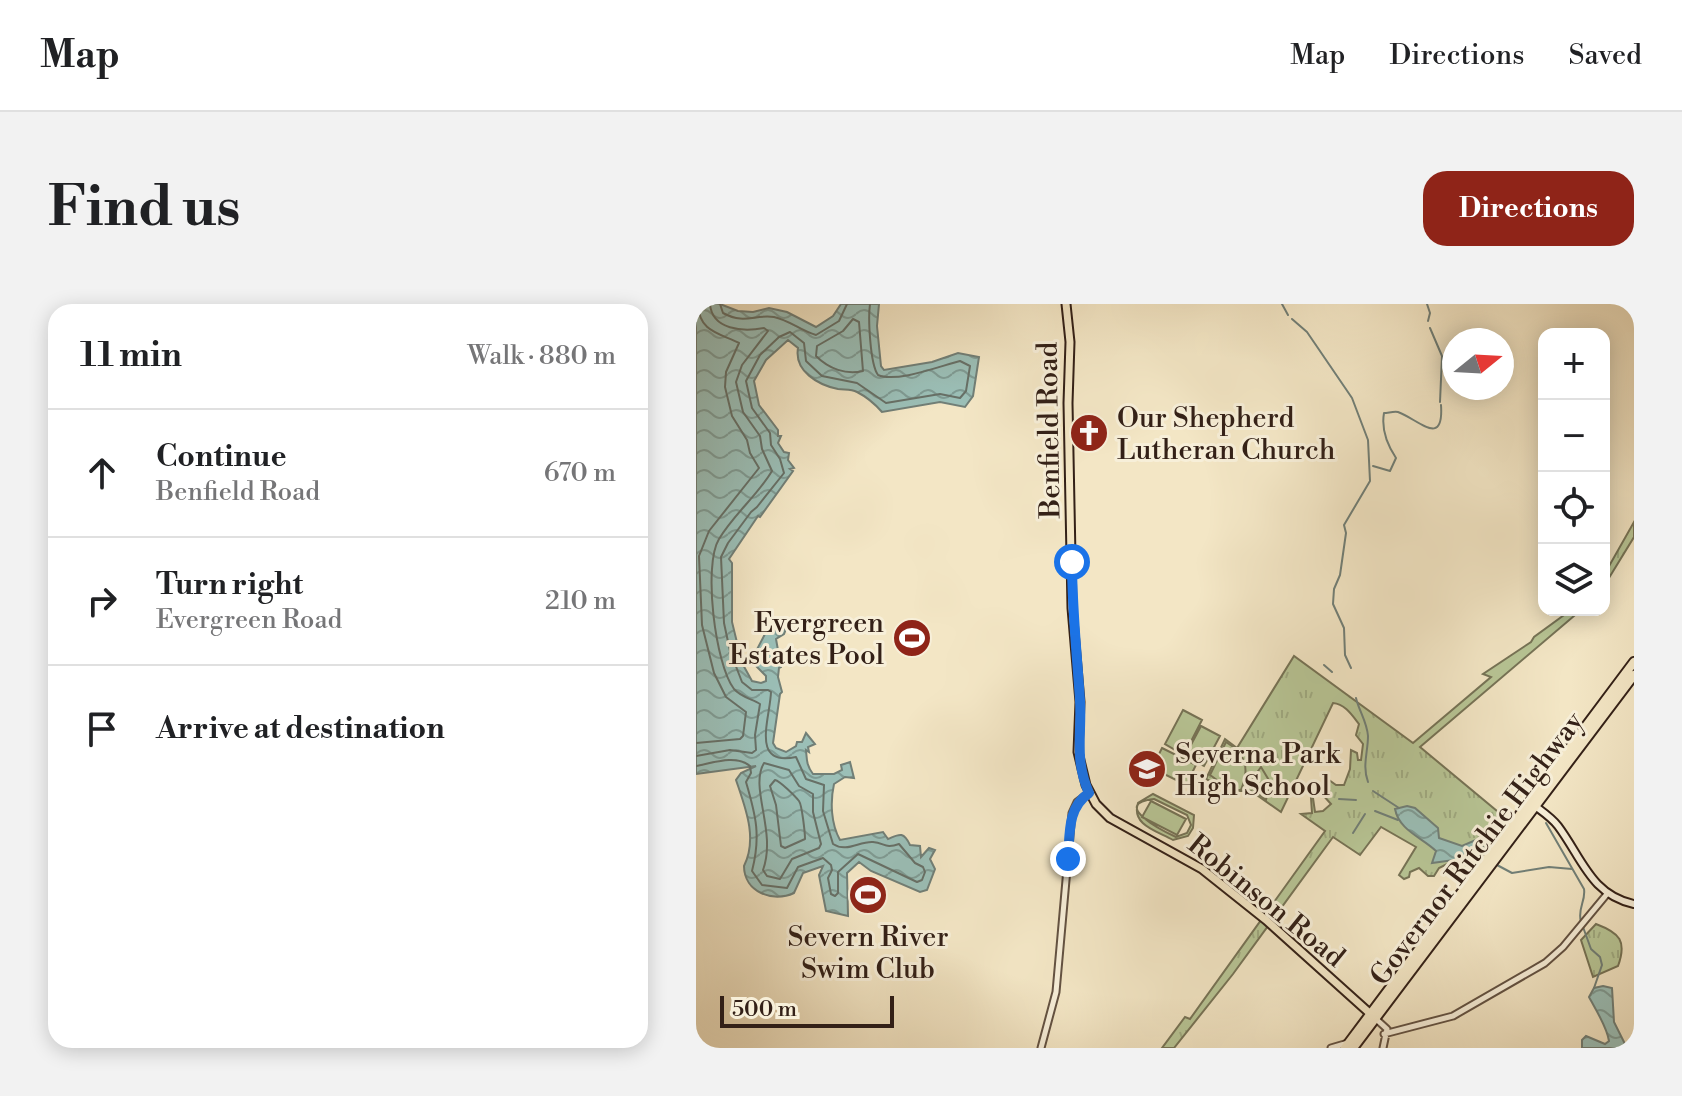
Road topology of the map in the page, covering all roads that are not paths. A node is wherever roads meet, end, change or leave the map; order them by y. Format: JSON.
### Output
{"nodes":[{"id":1,"x":1066,"y":304,"type":"edge"},
{"id":2,"x":1634,"y":662,"type":"edge"},
{"id":3,"x":1634,"y":675,"type":"edge"},
{"id":4,"x":1089,"y":793,"type":"junction"},
{"id":5,"x":1533,"y":803,"type":"junction"},
{"id":6,"x":1607,"y":894,"type":"junction"},
{"id":7,"x":1634,"y":904,"type":"edge"},
{"id":8,"x":1374,"y":1017,"type":"junction"},
{"id":9,"x":1385,"y":1039,"type":"edge"},
{"id":10,"x":1351,"y":1045,"type":"edge"},
{"id":11,"x":1041,"y":1048,"type":"edge"},
{"id":12,"x":1331,"y":1048,"type":"edge"}],
"edges":[{"from":1,"to":4,"type":"main road","name":"Benfield Road"},
{"from":2,"to":5,"type":"highway"},
{"from":3,"to":5,"type":"highway","name":"Governor Ritchie Highway"},
{"from":4,"to":8,"type":"main road","name":"Robinson Road"},
{"from":4,"to":11,"type":"street"},
{"from":5,"to":6,"type":"main road"},
{"from":5,"to":8,"type":"highway","name":"Governor Ritchie Highway"},
{"from":6,"to":7,"type":"main road"},
{"from":6,"to":9,"type":"street"},
{"from":8,"to":9,"type":"street"},
{"from":8,"to":10,"type":"highway","name":"Governor Ritchie Highway"},
{"from":10,"to":12,"type":"street"}]}
